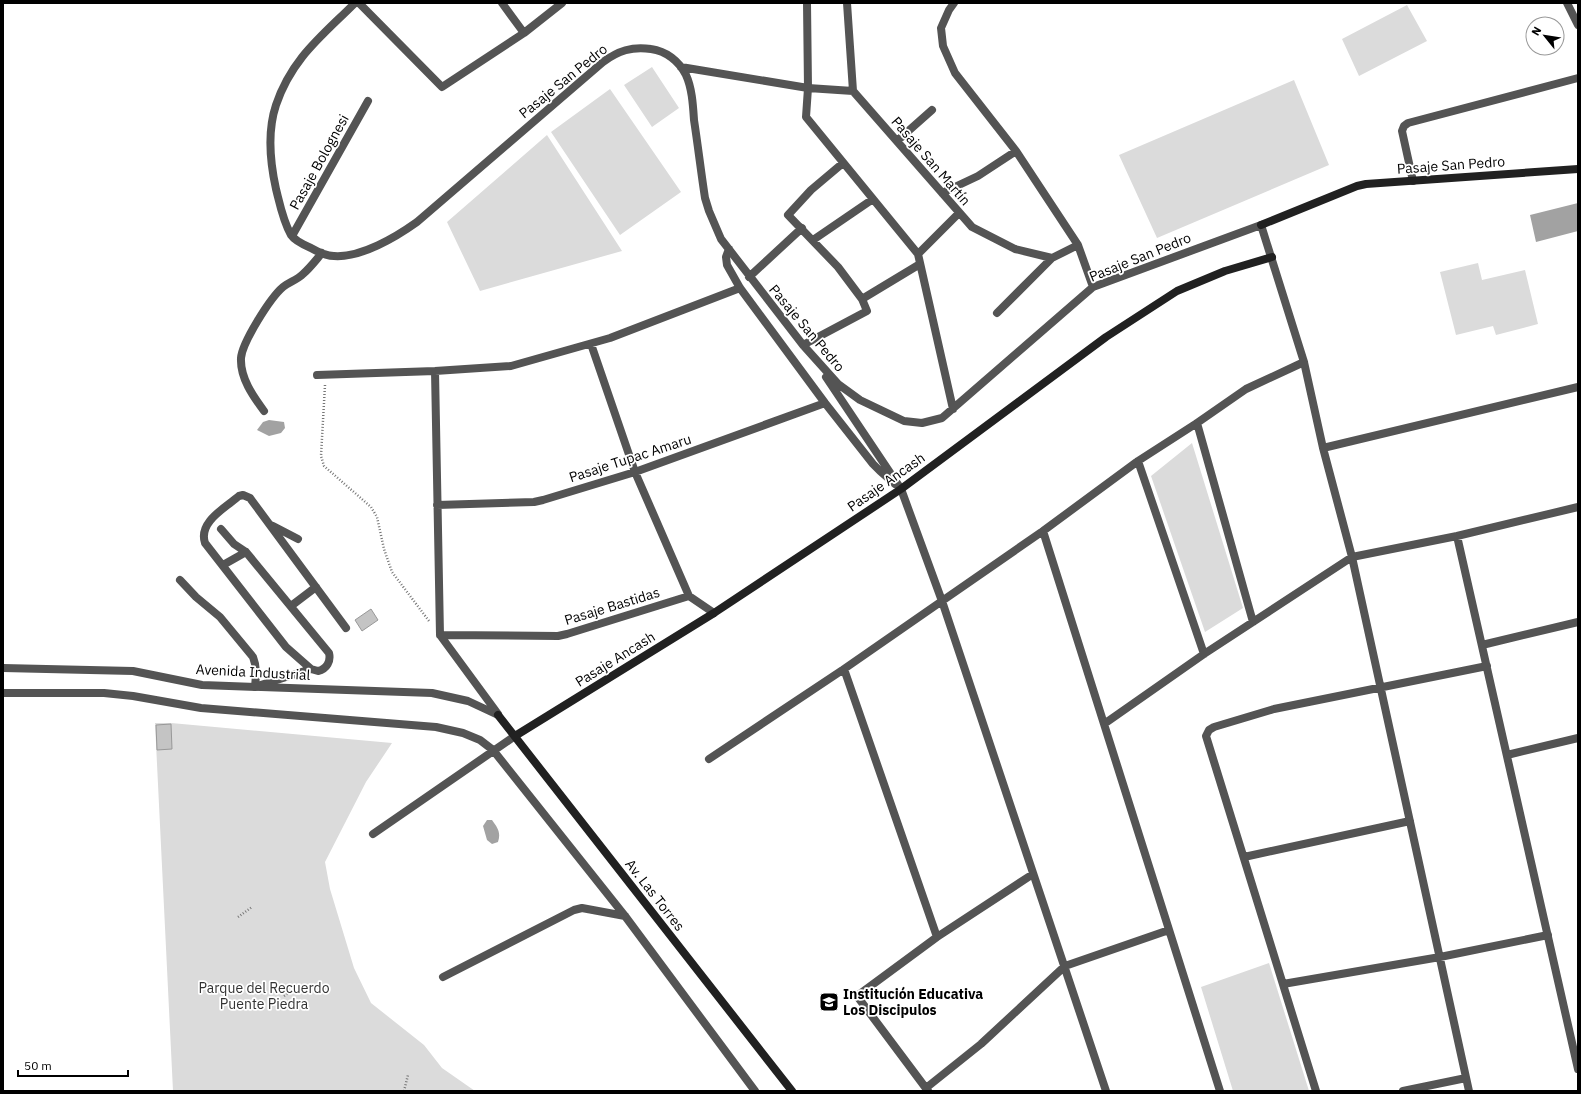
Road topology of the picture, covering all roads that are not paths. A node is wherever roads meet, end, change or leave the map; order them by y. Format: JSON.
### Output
{"nodes":[{"id":1,"x":356,"y":3,"type":"edge"},
{"id":2,"x":359,"y":3,"type":"edge"},
{"id":3,"x":502,"y":3,"type":"edge"},
{"id":4,"x":562,"y":3,"type":"edge"},
{"id":5,"x":807,"y":3,"type":"edge"},
{"id":6,"x":847,"y":3,"type":"edge"},
{"id":7,"x":954,"y":3,"type":"edge"},
{"id":8,"x":1567,"y":3,"type":"edge"},
{"id":9,"x":1578,"y":25,"type":"edge"},
{"id":10,"x":524,"y":33,"type":"junction"},
{"id":11,"x":681,"y":67,"type":"junction"},
{"id":12,"x":1578,"y":78,"type":"edge"},
{"id":13,"x":808,"y":88,"type":"junction"},
{"id":14,"x":854,"y":91,"type":"junction"},
{"id":15,"x":368,"y":101,"type":"dead end"},
{"id":16,"x":932,"y":110,"type":"dead end"},
{"id":17,"x":897,"y":141,"type":"junction"},
{"id":18,"x":1016,"y":151,"type":"junction"},
{"id":19,"x":843,"y":163,"type":"junction"},
{"id":20,"x":1578,"y":169,"type":"edge"},
{"id":21,"x":1413,"y":181,"type":"junction"},
{"id":22,"x":942,"y":193,"type":"junction"},
{"id":23,"x":873,"y":199,"type":"junction"},
{"id":24,"x":960,"y":213,"type":"junction"},
{"id":25,"x":1261,"y":224,"type":"junction"},
{"id":26,"x":802,"y":228,"type":"junction"},
{"id":27,"x":292,"y":236,"type":"junction"},
{"id":28,"x":813,"y":240,"type":"junction"},
{"id":29,"x":1078,"y":245,"type":"junction"},
{"id":30,"x":729,"y":249,"type":"junction"},
{"id":31,"x":322,"y":253,"type":"junction"},
{"id":32,"x":918,"y":254,"type":"junction"},
{"id":33,"x":1272,"y":257,"type":"junction"},
{"id":34,"x":1052,"y":258,"type":"junction"},
{"id":35,"x":920,"y":264,"type":"junction"},
{"id":36,"x":749,"y":277,"type":"junction"},
{"id":37,"x":1094,"y":286,"type":"junction"},
{"id":38,"x":740,"y":288,"type":"junction"},
{"id":39,"x":862,"y":300,"type":"junction"},
{"id":40,"x":997,"y":313,"type":"dead end"},
{"id":41,"x":591,"y":344,"type":"junction"},
{"id":42,"x":803,"y":346,"type":"junction"},
{"id":43,"x":814,"y":359,"type":"junction"},
{"id":44,"x":1304,"y":362,"type":"junction"},
{"id":45,"x":435,"y":371,"type":"junction"},
{"id":46,"x":317,"y":375,"type":"dead end"},
{"id":47,"x":1578,"y":387,"type":"edge"},
{"id":48,"x":825,"y":403,"type":"junction"},
{"id":49,"x":953,"y":409,"type":"junction"},
{"id":50,"x":264,"y":411,"type":"dead end"},
{"id":51,"x":1197,"y":423,"type":"junction"},
{"id":52,"x":1323,"y":448,"type":"junction"},
{"id":53,"x":1138,"y":461,"type":"junction"},
{"id":54,"x":636,"y":472,"type":"junction"},
{"id":55,"x":901,"y":489,"type":"junction"},
{"id":56,"x":437,"y":505,"type":"junction"},
{"id":57,"x":1578,"y":507,"type":"edge"},
{"id":58,"x":271,"y":525,"type":"junction"},
{"id":59,"x":221,"y":528,"type":"dead end"},
{"id":60,"x":1043,"y":531,"type":"junction"},
{"id":61,"x":1457,"y":536,"type":"junction"},
{"id":62,"x":298,"y":539,"type":"dead end"},
{"id":63,"x":246,"y":552,"type":"junction"},
{"id":64,"x":1352,"y":557,"type":"junction"},
{"id":65,"x":223,"y":565,"type":"junction"},
{"id":66,"x":180,"y":580,"type":"dead end"},
{"id":67,"x":316,"y":587,"type":"junction"},
{"id":68,"x":688,"y":596,"type":"junction"},
{"id":69,"x":942,"y":601,"type":"junction"},
{"id":70,"x":291,"y":606,"type":"junction"},
{"id":71,"x":714,"y":613,"type":"junction"},
{"id":72,"x":1253,"y":622,"type":"junction"},
{"id":73,"x":1578,"y":622,"type":"edge"},
{"id":74,"x":346,"y":628,"type":"dead end"},
{"id":75,"x":440,"y":635,"type":"junction"},
{"id":76,"x":1482,"y":645,"type":"junction"},
{"id":77,"x":1204,"y":654,"type":"junction"},
{"id":78,"x":1487,"y":666,"type":"junction"},
{"id":79,"x":3,"y":668,"type":"edge"},
{"id":80,"x":311,"y":669,"type":"junction"},
{"id":81,"x":844,"y":669,"type":"junction"},
{"id":82,"x":255,"y":687,"type":"junction"},
{"id":83,"x":1381,"y":688,"type":"junction"},
{"id":84,"x":3,"y":693,"type":"edge"},
{"id":85,"x":498,"y":715,"type":"junction"},
{"id":86,"x":1104,"y":724,"type":"junction"},
{"id":87,"x":515,"y":736,"type":"junction"},
{"id":88,"x":1578,"y":738,"type":"edge"},
{"id":89,"x":493,"y":750,"type":"junction"},
{"id":90,"x":1507,"y":755,"type":"junction"},
{"id":91,"x":709,"y":759,"type":"dead end"},
{"id":92,"x":1410,"y":821,"type":"junction"},
{"id":93,"x":373,"y":834,"type":"dead end"},
{"id":94,"x":1244,"y":857,"type":"junction"},
{"id":95,"x":1033,"y":874,"type":"junction"},
{"id":96,"x":626,"y":916,"type":"junction"},
{"id":97,"x":1170,"y":930,"type":"junction"},
{"id":98,"x":1548,"y":935,"type":"junction"},
{"id":99,"x":937,"y":937,"type":"junction"},
{"id":100,"x":1440,"y":957,"type":"junction"},
{"id":101,"x":1065,"y":966,"type":"junction"},
{"id":102,"x":443,"y":977,"type":"dead end"},
{"id":103,"x":1283,"y":984,"type":"junction"},
{"id":104,"x":1578,"y":1069,"type":"edge"},
{"id":105,"x":1466,"y":1078,"type":"junction"},
{"id":106,"x":927,"y":1090,"type":"edge"},
{"id":107,"x":1104,"y":1090,"type":"edge"},
{"id":108,"x":755,"y":1091,"type":"edge"},
{"id":109,"x":792,"y":1091,"type":"edge"},
{"id":110,"x":1220,"y":1091,"type":"edge"},
{"id":111,"x":1316,"y":1091,"type":"edge"},
{"id":112,"x":1403,"y":1091,"type":"edge"},
{"id":113,"x":1469,"y":1091,"type":"edge"}],
"edges":[{"from":1,"to":27,"type":"street"},
{"from":2,"to":10,"type":"street"},
{"from":3,"to":10,"type":"street"},
{"from":4,"to":10,"type":"street"},
{"from":5,"to":13,"type":"street"},
{"from":6,"to":14,"type":"street"},
{"from":7,"to":18,"type":"street"},
{"from":8,"to":9,"type":"street"},
{"from":11,"to":13,"type":"street"},
{"from":11,"to":30,"type":"street","name":"Pasaje San Pedro"},
{"from":11,"to":31,"type":"street","name":"Pasaje San Pedro"},
{"from":12,"to":21,"type":"street"},
{"from":13,"to":14,"type":"street"},
{"from":13,"to":19,"type":"street"},
{"from":14,"to":17,"type":"street","name":"Pasaje San Martín"},
{"from":15,"to":27,"type":"street","name":"Pasaje Bolognesi"},
{"from":16,"to":17,"type":"street"},
{"from":17,"to":22,"type":"street","name":"Pasaje San Martín"},
{"from":18,"to":22,"type":"street"},
{"from":18,"to":29,"type":"street"},
{"from":19,"to":23,"type":"street"},
{"from":19,"to":26,"type":"street"},
{"from":20,"to":21,"type":"street","name":"Pasaje San Pedro"},
{"from":21,"to":25,"type":"street","name":"Pasaje San Pedro"},
{"from":22,"to":24,"type":"street","name":"Pasaje San Martín"},
{"from":23,"to":28,"type":"street"},
{"from":23,"to":32,"type":"street"},
{"from":24,"to":32,"type":"street"},
{"from":24,"to":34,"type":"street","name":"Pasaje San Martín"},
{"from":25,"to":33,"type":"street"},
{"from":25,"to":37,"type":"street","name":"Pasaje San Pedro"},
{"from":26,"to":28,"type":"street"},
{"from":26,"to":36,"type":"street"},
{"from":27,"to":31,"type":"street","name":"Pasaje San Pedro"},
{"from":28,"to":39,"type":"street"},
{"from":29,"to":34,"type":"street"},
{"from":29,"to":37,"type":"street"},
{"from":30,"to":36,"type":"street","name":"Pasaje San Pedro"},
{"from":30,"to":38,"type":"street"},
{"from":31,"to":50,"type":"street"},
{"from":32,"to":35,"type":"street"},
{"from":33,"to":44,"type":"street"},
{"from":33,"to":55,"type":"street","name":"Pasaje Ancash"},
{"from":34,"to":40,"type":"street"},
{"from":35,"to":39,"type":"street"},
{"from":35,"to":49,"type":"street"},
{"from":36,"to":42,"type":"street","name":"Pasaje San Pedro"},
{"from":37,"to":49,"type":"street","name":"Pasaje San Pedro"},
{"from":38,"to":41,"type":"street"},
{"from":38,"to":48,"type":"street"},
{"from":39,"to":42,"type":"street"},
{"from":41,"to":45,"type":"street"},
{"from":41,"to":54,"type":"street"},
{"from":42,"to":43,"type":"street","name":"Pasaje San Pedro"},
{"from":43,"to":49,"type":"street","name":"Pasaje San Pedro"},
{"from":43,"to":55,"type":"street"},
{"from":44,"to":51,"type":"street"},
{"from":44,"to":52,"type":"street"},
{"from":45,"to":46,"type":"street"},
{"from":45,"to":56,"type":"street"},
{"from":47,"to":52,"type":"street"},
{"from":48,"to":54,"type":"street","name":"Pasaje Tupac Amaru"},
{"from":48,"to":55,"type":"street"},
{"from":51,"to":53,"type":"street"},
{"from":51,"to":72,"type":"street"},
{"from":52,"to":64,"type":"street"},
{"from":53,"to":60,"type":"street"},
{"from":53,"to":77,"type":"street"},
{"from":54,"to":56,"type":"street","name":"Pasaje Tupac Amaru"},
{"from":54,"to":68,"type":"street"},
{"from":55,"to":69,"type":"street"},
{"from":55,"to":71,"type":"street","name":"Pasaje Ancash"},
{"from":56,"to":75,"type":"street"},
{"from":57,"to":61,"type":"street"},
{"from":58,"to":62,"type":"street"},
{"from":58,"to":65,"type":"street"},
{"from":58,"to":67,"type":"street"},
{"from":59,"to":63,"type":"street"},
{"from":60,"to":69,"type":"street"},
{"from":60,"to":86,"type":"street"},
{"from":61,"to":64,"type":"street"},
{"from":61,"to":76,"type":"street"},
{"from":63,"to":65,"type":"street"},
{"from":63,"to":70,"type":"street"},
{"from":64,"to":72,"type":"street"},
{"from":64,"to":83,"type":"street"},
{"from":65,"to":80,"type":"street"},
{"from":66,"to":82,"type":"street"},
{"from":67,"to":70,"type":"street"},
{"from":67,"to":74,"type":"street"},
{"from":68,"to":71,"type":"street"},
{"from":68,"to":75,"type":"street","name":"Pasaje Bastidas"},
{"from":69,"to":81,"type":"street"},
{"from":69,"to":95,"type":"street"},
{"from":70,"to":80,"type":"street"},
{"from":71,"to":87,"type":"street","name":"Pasaje Ancash"},
{"from":72,"to":77,"type":"street"},
{"from":73,"to":76,"type":"street"},
{"from":75,"to":85,"type":"street"},
{"from":76,"to":78,"type":"street"},
{"from":77,"to":86,"type":"street"},
{"from":78,"to":83,"type":"street"},
{"from":78,"to":90,"type":"street"},
{"from":79,"to":82,"type":"street","name":"Avenida Industrial"},
{"from":80,"to":82,"type":"street"},
{"from":81,"to":91,"type":"street"},
{"from":81,"to":99,"type":"street"},
{"from":82,"to":85,"type":"street","name":"Avenida Industrial"},
{"from":83,"to":92,"type":"street"},
{"from":83,"to":94,"type":"street"},
{"from":84,"to":89,"type":"street"},
{"from":85,"to":87,"type":"street","name":"Av. Las Torres"},
{"from":86,"to":97,"type":"street"},
{"from":87,"to":89,"type":"street"},
{"from":87,"to":109,"type":"street","name":"Av. Las Torres"},
{"from":88,"to":90,"type":"street"},
{"from":89,"to":93,"type":"street"},
{"from":89,"to":96,"type":"street"},
{"from":90,"to":98,"type":"street"},
{"from":92,"to":94,"type":"street"},
{"from":92,"to":100,"type":"street"},
{"from":94,"to":103,"type":"street"},
{"from":95,"to":99,"type":"street"},
{"from":95,"to":101,"type":"street"},
{"from":96,"to":102,"type":"street"},
{"from":96,"to":108,"type":"street"},
{"from":97,"to":101,"type":"street"},
{"from":97,"to":110,"type":"street"},
{"from":98,"to":100,"type":"street"},
{"from":98,"to":104,"type":"street"},
{"from":99,"to":106,"type":"street"},
{"from":100,"to":103,"type":"street"},
{"from":100,"to":105,"type":"street"},
{"from":101,"to":106,"type":"street"},
{"from":101,"to":107,"type":"street"},
{"from":103,"to":111,"type":"street"},
{"from":105,"to":112,"type":"street"},
{"from":105,"to":113,"type":"street"}]}
